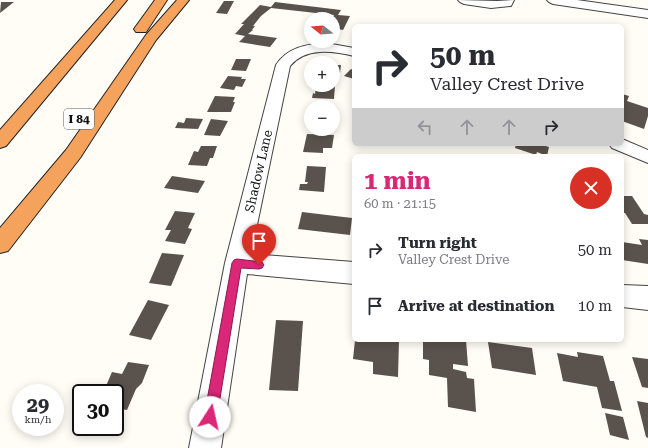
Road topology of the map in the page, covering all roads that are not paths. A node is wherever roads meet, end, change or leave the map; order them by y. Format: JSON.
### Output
{"nodes":[{"id":1,"x":106,"y":0,"type":"edge"},
{"id":2,"x":121,"y":0,"type":"edge"},
{"id":3,"x":161,"y":0,"type":"edge"},
{"id":4,"x":183,"y":0,"type":"edge"},
{"id":5,"x":464,"y":0,"type":"edge"},
{"id":6,"x":508,"y":0,"type":"edge"},
{"id":7,"x":553,"y":0,"type":"edge"},
{"id":8,"x":648,"y":14,"type":"edge"},
{"id":9,"x":86,"y":41,"type":"junction"},
{"id":10,"x":352,"y":52,"type":"edge"},
{"id":11,"x":0,"y":142,"type":"edge"},
{"id":12,"x":623,"y":146,"type":"edge"},
{"id":13,"x":648,"y":157,"type":"edge"},
{"id":14,"x":0,"y":239,"type":"edge"},
{"id":15,"x":0,"y":244,"type":"edge"},
{"id":16,"x":237,"y":263,"type":"junction"},
{"id":17,"x":352,"y":273,"type":"edge"},
{"id":18,"x":624,"y":296,"type":"edge"},
{"id":19,"x":648,"y":298,"type":"edge"},
{"id":20,"x":205,"y":448,"type":"edge"}],
"edges":[{"from":1,"to":9,"type":"highway"},
{"from":2,"to":9,"type":"highway"},
{"from":3,"to":14,"type":"highway","number":"I 84"},
{"from":4,"to":15,"type":"highway"},
{"from":5,"to":6,"type":"street"},
{"from":7,"to":8,"type":"street"},
{"from":9,"to":11,"type":"highway"},
{"from":10,"to":16,"type":"street","name":"Shadow Lane"},
{"from":12,"to":13,"type":"street"},
{"from":16,"to":17,"type":"street"},
{"from":16,"to":20,"type":"street","name":"Shadow Lane"},
{"from":18,"to":19,"type":"street"}]}
